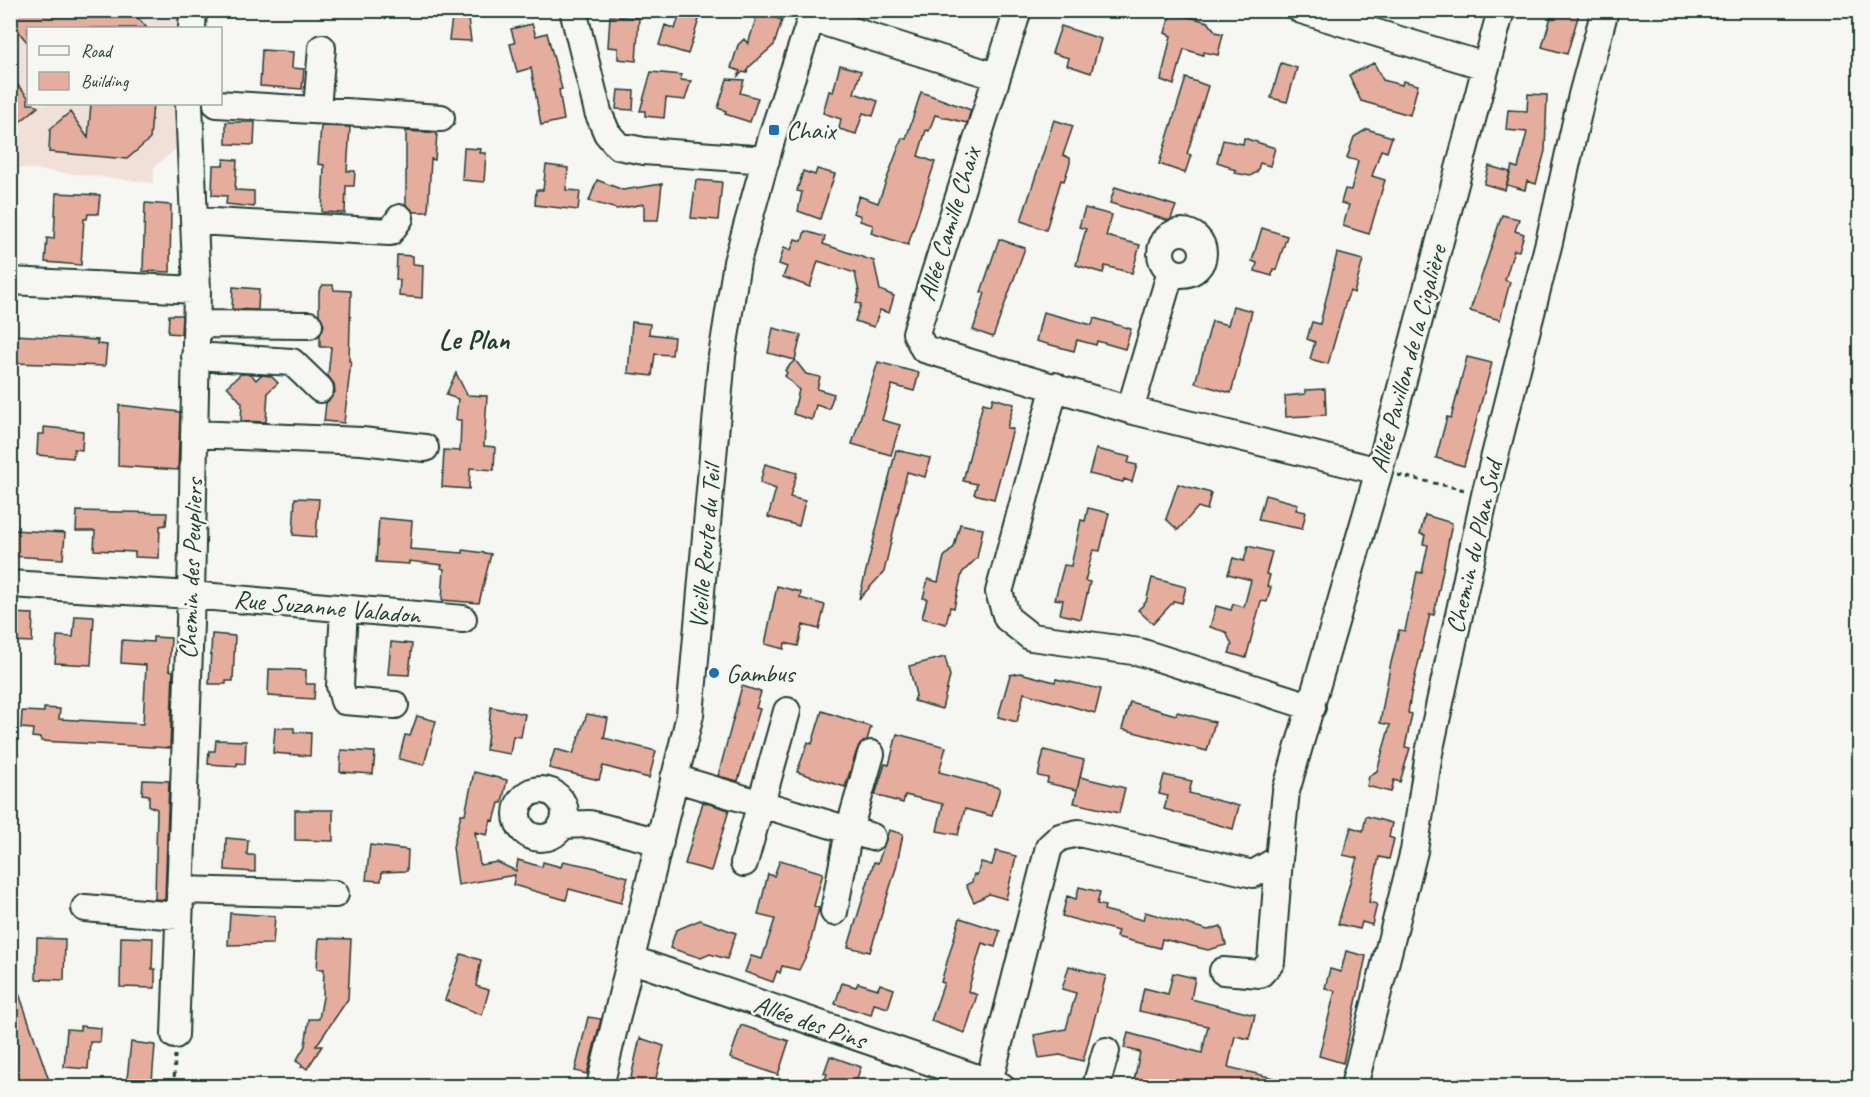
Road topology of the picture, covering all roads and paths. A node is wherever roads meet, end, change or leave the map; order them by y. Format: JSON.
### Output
{"nodes":[{"id":1,"x":193,"y":10,"type":"edge"},
{"id":2,"x":573,"y":10,"type":"edge"},
{"id":3,"x":1018,"y":10,"type":"edge"},
{"id":4,"x":1301,"y":10,"type":"edge"},
{"id":5,"x":1501,"y":10,"type":"edge"},
{"id":6,"x":1605,"y":10,"type":"edge"},
{"id":7,"x":812,"y":14,"type":"edge"},
{"id":8,"x":192,"y":27,"type":"edge"},
{"id":9,"x":322,"y":48,"type":"dead end"},
{"id":10,"x":1485,"y":66,"type":"junction"},
{"id":11,"x":995,"y":76,"type":"junction"},
{"id":12,"x":222,"y":104,"type":"edge"},
{"id":13,"x":189,"y":105,"type":"edge"},
{"id":14,"x":317,"y":110,"type":"junction"},
{"id":15,"x":441,"y":118,"type":"dead end"},
{"id":16,"x":766,"y":160,"type":"junction"},
{"id":17,"x":400,"y":218,"type":"dead end"},
{"id":18,"x":196,"y":221,"type":"junction"},
{"id":19,"x":1171,"y":271,"type":"dead end"},
{"id":20,"x":202,"y":279,"type":"junction"},
{"id":21,"x":10,"y":281,"type":"edge"},
{"id":22,"x":196,"y":324,"type":"junction"},
{"id":23,"x":309,"y":325,"type":"dead end"},
{"id":24,"x":195,"y":356,"type":"junction"},
{"id":25,"x":1055,"y":386,"type":"junction"},
{"id":26,"x":320,"y":389,"type":"dead end"},
{"id":27,"x":1130,"y":410,"type":"junction"},
{"id":28,"x":194,"y":434,"type":"junction"},
{"id":29,"x":425,"y":448,"type":"dead end"},
{"id":30,"x":1378,"y":471,"type":"junction"},
{"id":31,"x":1485,"y":495,"type":"junction"},
{"id":32,"x":10,"y":584,"type":"edge"},
{"id":33,"x":191,"y":595,"type":"junction"},
{"id":34,"x":344,"y":609,"type":"junction"},
{"id":35,"x":463,"y":619,"type":"dead end"},
{"id":36,"x":394,"y":705,"type":"dead end"},
{"id":37,"x":1312,"y":707,"type":"junction"},
{"id":38,"x":787,"y":711,"type":"dead end"},
{"id":39,"x":871,"y":754,"type":"dead end"},
{"id":40,"x":674,"y":778,"type":"junction"},
{"id":41,"x":762,"y":804,"type":"junction"},
{"id":42,"x":562,"y":825,"type":"dead end"},
{"id":43,"x":860,"y":833,"type":"junction"},
{"id":44,"x":660,"y":842,"type":"junction"},
{"id":45,"x":1280,"y":859,"type":"junction"},
{"id":46,"x":744,"y":863,"type":"dead end"},
{"id":47,"x":180,"y":890,"type":"junction"},
{"id":48,"x":335,"y":894,"type":"dead end"},
{"id":49,"x":85,"y":908,"type":"dead end"},
{"id":50,"x":834,"y":912,"type":"dead end"},
{"id":51,"x":178,"y":916,"type":"junction"},
{"id":52,"x":633,"y":960,"type":"junction"},
{"id":53,"x":1223,"y":971,"type":"dead end"},
{"id":54,"x":176,"y":1035,"type":"joint"},
{"id":55,"x":1106,"y":1051,"type":"dead end"},
{"id":56,"x":995,"y":1084,"type":"edge"},
{"id":57,"x":174,"y":1086,"type":"edge"},
{"id":58,"x":600,"y":1086,"type":"edge"},
{"id":59,"x":1096,"y":1086,"type":"edge"},
{"id":60,"x":1354,"y":1086,"type":"edge"}],
"edges":[{"from":1,"to":8,"type":"street"},
{"from":2,"to":16,"type":"street"},
{"from":3,"to":11,"type":"street","name":"Allée Camille Chaix"},
{"from":4,"to":10,"type":"street"},
{"from":5,"to":10,"type":"street","name":"Allée Pavillon de la Cigalière"},
{"from":6,"to":31,"type":"street","name":"Chemin du Plan Sud"},
{"from":7,"to":11,"type":"street"},
{"from":7,"to":16,"type":"street","name":"Vieille Route du Teil"},
{"from":9,"to":14,"type":"street"},
{"from":10,"to":30,"type":"street","name":"Allée Pavillon de la Cigalière"},
{"from":11,"to":25,"type":"street","name":"Allée Camille Chaix"},
{"from":12,"to":14,"type":"street"},
{"from":13,"to":18,"type":"street","name":"Chemin des Peupliers"},
{"from":14,"to":15,"type":"street"},
{"from":16,"to":40,"type":"street","name":"Vieille Route du Teil"},
{"from":17,"to":18,"type":"street"},
{"from":18,"to":20,"type":"street","name":"Chemin des Peupliers"},
{"from":19,"to":27,"type":"street"},
{"from":20,"to":21,"type":"street"},
{"from":20,"to":22,"type":"street","name":"Chemin des Peupliers"},
{"from":22,"to":23,"type":"street"},
{"from":22,"to":24,"type":"street","name":"Chemin des Peupliers"},
{"from":24,"to":26,"type":"street"},
{"from":24,"to":28,"type":"street","name":"Chemin des Peupliers"},
{"from":25,"to":27,"type":"street","name":"Allée Camille Chaix"},
{"from":25,"to":37,"type":"street"},
{"from":27,"to":30,"type":"street","name":"Allée Camille Chaix"},
{"from":28,"to":29,"type":"street"},
{"from":28,"to":33,"type":"street","name":"Chemin des Peupliers"},
{"from":30,"to":31,"type":"path"},
{"from":30,"to":37,"type":"street","name":"Allée Pavillon de la Cigalière"},
{"from":31,"to":60,"type":"street","name":"Chemin du Plan Sud"},
{"from":32,"to":33,"type":"street","name":"Rue Suzanne Valadon"},
{"from":33,"to":34,"type":"street","name":"Rue Suzanne Valadon"},
{"from":33,"to":47,"type":"street","name":"Chemin des Peupliers"},
{"from":34,"to":35,"type":"street","name":"Rue Suzanne Valadon"},
{"from":34,"to":36,"type":"street"},
{"from":37,"to":45,"type":"street","name":"Allée Pavillon de la Cigalière"},
{"from":38,"to":41,"type":"street"},
{"from":39,"to":43,"type":"street"},
{"from":40,"to":41,"type":"street"},
{"from":40,"to":44,"type":"street","name":"Vieille Route du Teil"},
{"from":41,"to":43,"type":"street"},
{"from":41,"to":46,"type":"street"},
{"from":42,"to":44,"type":"street"},
{"from":43,"to":50,"type":"street"},
{"from":44,"to":52,"type":"street","name":"Vieille Route du Teil"},
{"from":45,"to":53,"type":"street","name":"Allée Pavillon de la Cigalière"},
{"from":45,"to":56,"type":"street"},
{"from":47,"to":48,"type":"street"},
{"from":47,"to":51,"type":"street","name":"Chemin des Peupliers"},
{"from":49,"to":51,"type":"street"},
{"from":51,"to":54,"type":"street","name":"Chemin des Peupliers"},
{"from":52,"to":56,"type":"street","name":"Allée des Pins"},
{"from":52,"to":58,"type":"street","name":"Vieille Route du Teil"},
{"from":54,"to":57,"type":"path"},
{"from":55,"to":59,"type":"street"}]}
